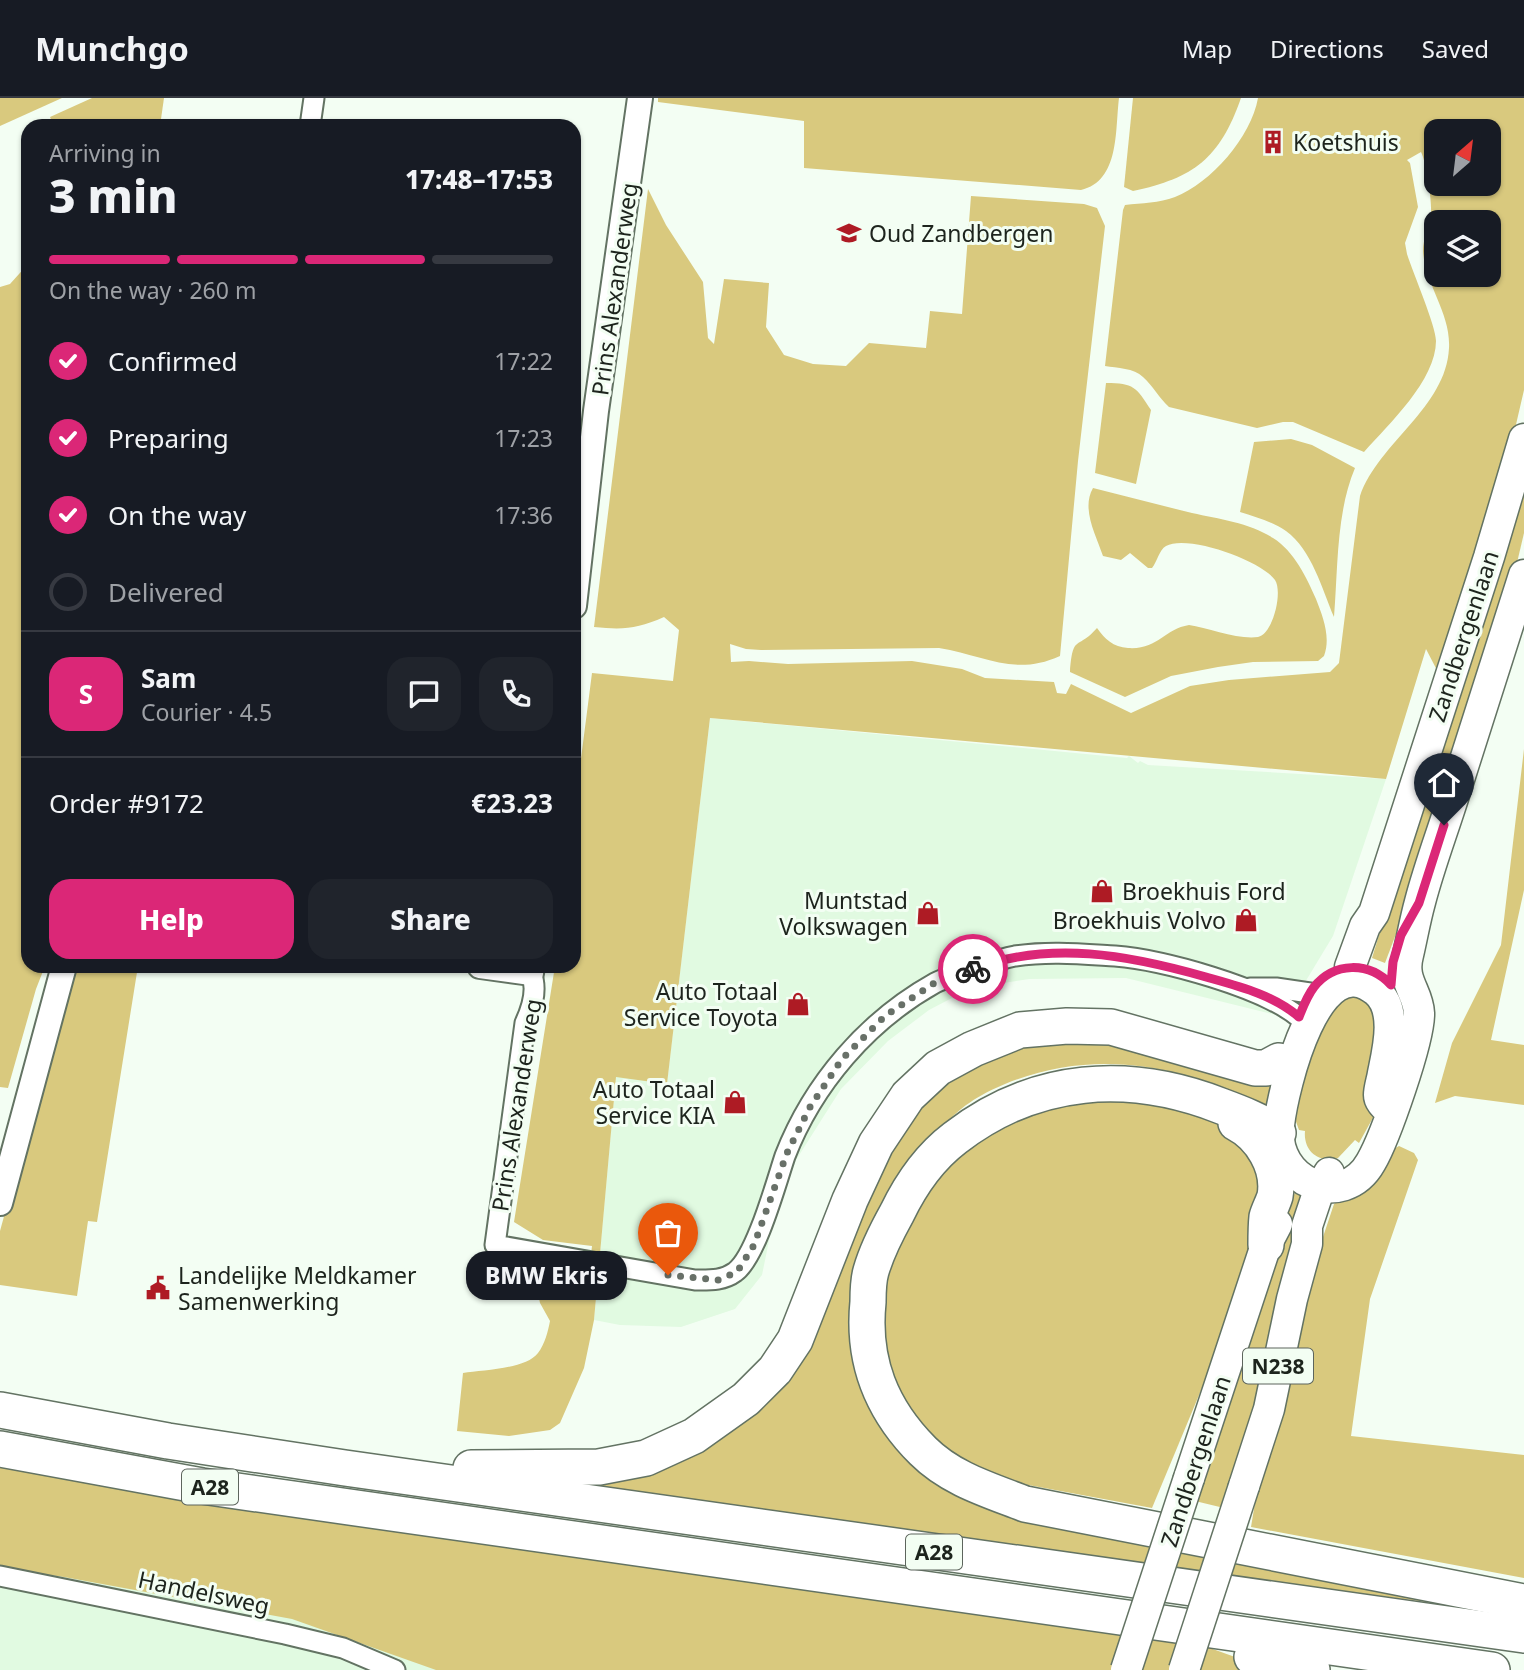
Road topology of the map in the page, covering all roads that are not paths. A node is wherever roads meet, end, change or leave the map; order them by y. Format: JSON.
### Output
{"nodes":[{"id":1,"x":314,"y":98,"type":"edge"},
{"id":2,"x":640,"y":98,"type":"edge"},
{"id":3,"x":311,"y":119,"type":"edge"},
{"id":4,"x":1524,"y":439,"type":"edge"},
{"id":5,"x":581,"y":544,"type":"edge"},
{"id":6,"x":1524,"y":575,"type":"edge"},
{"id":7,"x":1355,"y":972,"type":"junction"},
{"id":8,"x":62,"y":973,"type":"edge"},
{"id":9,"x":533,"y":973,"type":"edge"},
{"id":10,"x":1400,"y":984,"type":"junction"},
{"id":11,"x":1306,"y":1011,"type":"junction"},
{"id":12,"x":1279,"y":1061,"type":"joint"},
{"id":13,"x":1160,"y":1088,"type":"junction"},
{"id":14,"x":1387,"y":1108,"type":"junction"},
{"id":15,"x":1279,"y":1128,"type":"junction"},
{"id":16,"x":1294,"y":1174,"type":"junction"},
{"id":17,"x":1328,"y":1182,"type":"junction"},
{"id":18,"x":0,"y":1203,"type":"edge"},
{"id":19,"x":1266,"y":1245,"type":"junction"},
{"id":20,"x":0,"y":1410,"type":"edge"},
{"id":21,"x":0,"y":1449,"type":"edge"},
{"id":22,"x":345,"y":1468,"type":"junction"},
{"id":23,"x":0,"y":1576,"type":"edge"},
{"id":24,"x":992,"y":1599,"type":"junction"},
{"id":25,"x":1524,"y":1602,"type":"edge"},
{"id":26,"x":1524,"y":1635,"type":"edge"},
{"id":27,"x":395,"y":1670,"type":"edge"},
{"id":28,"x":1126,"y":1670,"type":"edge"},
{"id":29,"x":1184,"y":1670,"type":"edge"},
{"id":30,"x":1312,"y":1670,"type":"edge"},
{"id":31,"x":1492,"y":1670,"type":"edge"}],
"edges":[{"from":1,"to":3,"type":"street"},
{"from":2,"to":5,"type":"street","name":"Prins Alexanderweg"},
{"from":4,"to":7,"type":"main road","name":"Zandbergenlaan"},
{"from":6,"to":10,"type":"main road","name":"Zandbergenlaan"},
{"from":7,"to":10,"type":"main road"},
{"from":7,"to":11,"type":"main road"},
{"from":7,"to":14,"type":"main road"},
{"from":8,"to":18,"type":"street"},
{"from":9,"to":11,"type":"street","name":"Prins Alexanderweg"},
{"from":10,"to":14,"type":"main road","name":"Zandbergenlaan"},
{"from":11,"to":12,"type":"main road"},
{"from":11,"to":15,"type":"main road"},
{"from":12,"to":22,"type":"highway","number":"A28"},
{"from":13,"to":15,"type":"highway"},
{"from":13,"to":19,"type":"highway"},
{"from":13,"to":25,"type":"highway"},
{"from":14,"to":17,"type":"main road","name":"Zandbergenlaan"},
{"from":15,"to":16,"type":"main road"},
{"from":15,"to":17,"type":"main road"},
{"from":16,"to":17,"type":"main road"},
{"from":16,"to":19,"type":"main road","name":"Zandbergenlaan","number":"N238"},
{"from":17,"to":29,"type":"main road","number":"N238","bridge":true},
{"from":19,"to":28,"type":"main road","name":"Zandbergenlaan","number":"N238","bridge":true},
{"from":20,"to":22,"type":"highway","number":"A28"},
{"from":21,"to":24,"type":"highway","number":"A28"},
{"from":22,"to":26,"type":"highway","number":"A28"},
{"from":23,"to":27,"type":"street","name":"Handelsweg"},
{"from":24,"to":30,"type":"highway","number":"A28"},
{"from":24,"to":31,"type":"highway","number":"A28"}]}
